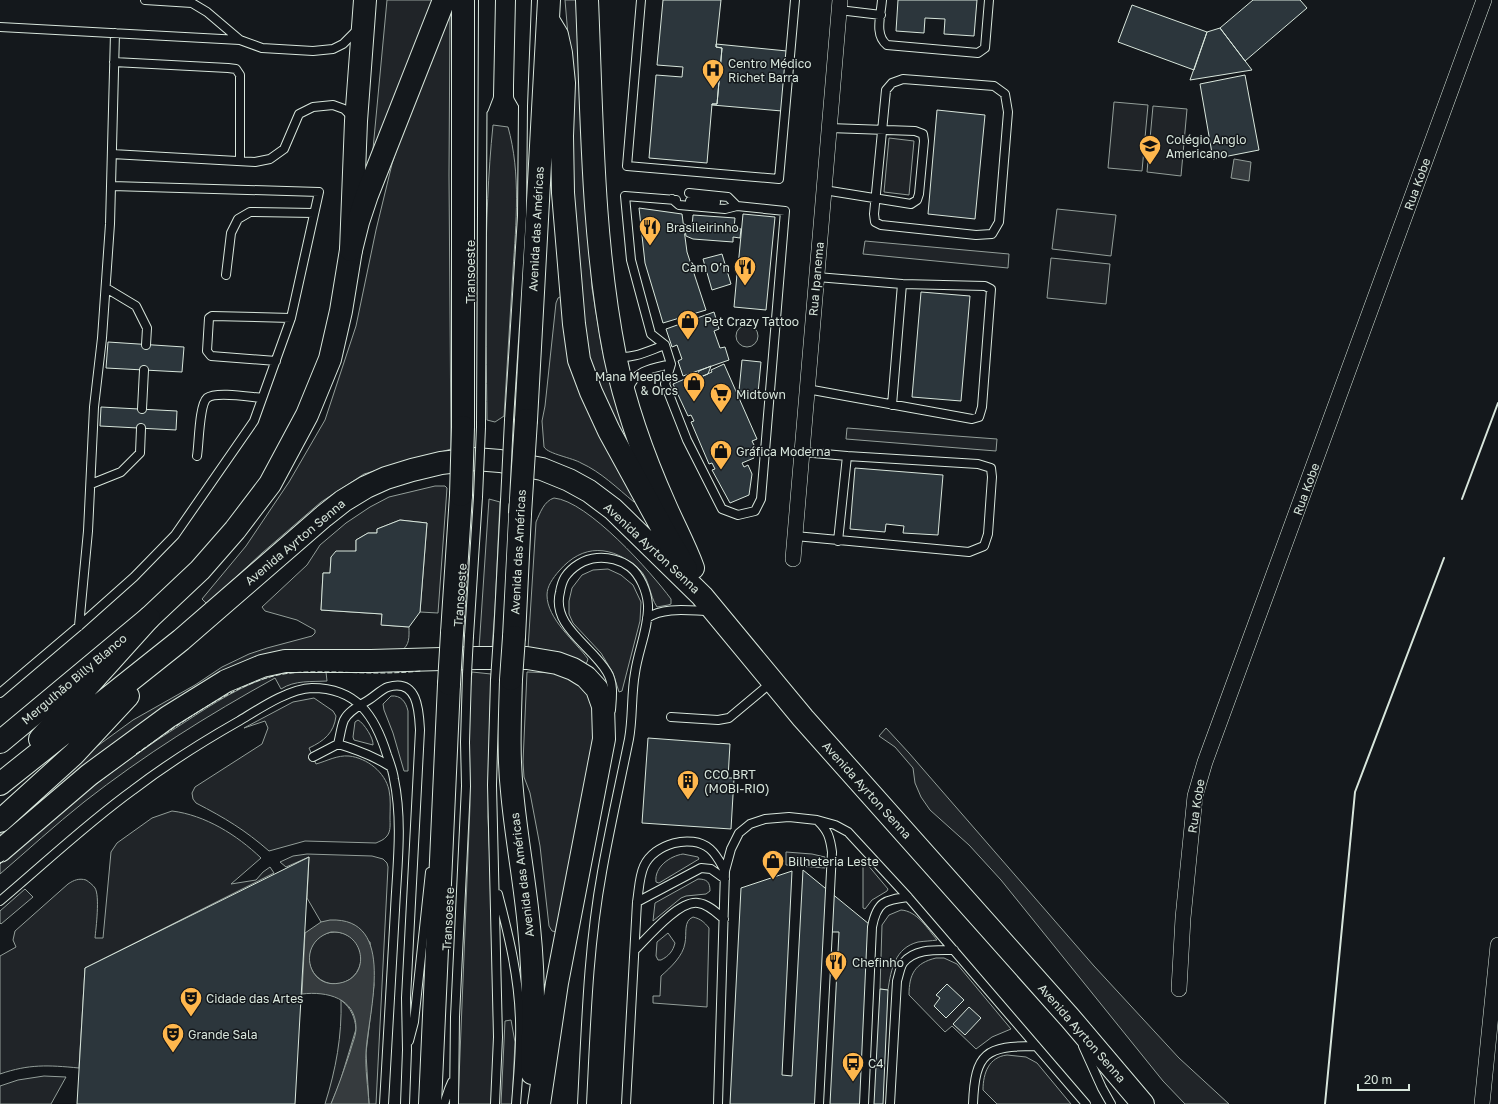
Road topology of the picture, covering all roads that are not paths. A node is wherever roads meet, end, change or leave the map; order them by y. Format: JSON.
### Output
{"nodes":[{"id":1,"x":145,"y":0,"type":"edge"},
{"id":2,"x":365,"y":0,"type":"edge"},
{"id":3,"x":444,"y":0,"type":"edge"},
{"id":4,"x":463,"y":0,"type":"edge"},
{"id":5,"x":483,"y":0,"type":"edge"},
{"id":6,"x":491,"y":0,"type":"edge"},
{"id":7,"x":520,"y":0,"type":"edge"},
{"id":8,"x":527,"y":0,"type":"edge"},
{"id":9,"x":586,"y":0,"type":"edge"},
{"id":10,"x":640,"y":0,"type":"edge"},
{"id":11,"x":795,"y":0,"type":"edge"},
{"id":12,"x":882,"y":0,"type":"edge"},
{"id":13,"x":990,"y":0,"type":"edge"},
{"id":14,"x":1484,"y":0,"type":"edge"},
{"id":15,"x":840,"y":5,"type":"edge"},
{"id":16,"x":549,"y":10,"type":"edge"},
{"id":17,"x":881,"y":15,"type":"junction"},
{"id":18,"x":363,"y":24,"type":"junction"},
{"id":19,"x":0,"y":27,"type":"edge"},
{"id":20,"x":115,"y":33,"type":"junction"},
{"id":21,"x":240,"y":40,"type":"junction"},
{"id":22,"x":114,"y":62,"type":"junction"},
{"id":23,"x":523,"y":106,"type":"junction"},
{"id":24,"x":483,"y":111,"type":"junction"},
{"id":25,"x":356,"y":121,"type":"junction"},
{"id":26,"x":829,"y":128,"type":"junction"},
{"id":27,"x":882,"y":130,"type":"junction"},
{"id":28,"x":112,"y":154,"type":"junction"},
{"id":29,"x":240,"y":161,"type":"junction"},
{"id":30,"x":112,"y":186,"type":"junction"},
{"id":31,"x":824,"y":190,"type":"junction"},
{"id":32,"x":689,"y":193,"type":"dead end"},
{"id":33,"x":876,"y":198,"type":"junction"},
{"id":34,"x":672,"y":199,"type":"junction"},
{"id":35,"x":716,"y":202,"type":"dead end"},
{"id":36,"x":737,"y":206,"type":"junction"},
{"id":37,"x":314,"y":213,"type":"junction"},
{"id":38,"x":351,"y":250,"type":"junction"},
{"id":39,"x":226,"y":275,"type":"dead end"},
{"id":40,"x":817,"y":277,"type":"junction"},
{"id":41,"x":902,"y":284,"type":"junction"},
{"id":42,"x":106,"y":288,"type":"junction"},
{"id":43,"x":291,"y":318,"type":"junction"},
{"id":44,"x":146,"y":345,"type":"dead end"},
{"id":45,"x":665,"y":345,"type":"junction"},
{"id":46,"x":615,"y":356,"type":"junction"},
{"id":47,"x":276,"y":361,"type":"junction"},
{"id":48,"x":671,"y":364,"type":"junction"},
{"id":49,"x":144,"y":370,"type":"dead end"},
{"id":50,"x":807,"y":389,"type":"junction"},
{"id":51,"x":626,"y":397,"type":"junction"},
{"id":52,"x":262,"y":398,"type":"junction"},
{"id":53,"x":892,"y":405,"type":"junction"},
{"id":54,"x":142,"y":409,"type":"dead end"},
{"id":55,"x":517,"y":420,"type":"junction"},
{"id":56,"x":472,"y":427,"type":"junction"},
{"id":57,"x":141,"y":428,"type":"dead end"},
{"id":58,"x":802,"y":452,"type":"junction"},
{"id":59,"x":197,"y":456,"type":"dead end"},
{"id":60,"x":847,"y":456,"type":"junction"},
{"id":61,"x":91,"y":484,"type":"junction"},
{"id":62,"x":795,"y":536,"type":"junction"},
{"id":63,"x":838,"y":541,"type":"junction"},
{"id":64,"x":793,"y":559,"type":"dead end"},
{"id":65,"x":709,"y":604,"type":"junction"},
{"id":66,"x":149,"y":618,"type":"junction"},
{"id":67,"x":647,"y":618,"type":"junction"},
{"id":68,"x":79,"y":626,"type":"junction"},
{"id":69,"x":180,"y":640,"type":"junction"},
{"id":70,"x":458,"y":679,"type":"junction"},
{"id":71,"x":503,"y":680,"type":"junction"},
{"id":72,"x":773,"y":682,"type":"junction"},
{"id":73,"x":0,"y":693,"type":"edge"},
{"id":74,"x":360,"y":705,"type":"junction"},
{"id":75,"x":671,"y":717,"type":"dead end"},
{"id":76,"x":604,"y":739,"type":"junction"},
{"id":77,"x":0,"y":742,"type":"edge"},
{"id":78,"x":338,"y":744,"type":"junction"},
{"id":79,"x":313,"y":757,"type":"dead end"},
{"id":80,"x":391,"y":767,"type":"junction"},
{"id":81,"x":0,"y":784,"type":"edge"},
{"id":82,"x":444,"y":809,"type":"junction"},
{"id":83,"x":817,"y":820,"type":"junction"},
{"id":84,"x":0,"y":821,"type":"edge"},
{"id":85,"x":434,"y":835,"type":"dead end"},
{"id":86,"x":0,"y":851,"type":"edge"},
{"id":87,"x":431,"y":866,"type":"dead end"},
{"id":88,"x":725,"y":875,"type":"junction"},
{"id":89,"x":494,"y":882,"type":"junction"},
{"id":90,"x":908,"y":897,"type":"junction"},
{"id":91,"x":0,"y":901,"type":"edge"},
{"id":92,"x":637,"y":902,"type":"junction"},
{"id":93,"x":724,"y":919,"type":"junction"},
{"id":94,"x":1498,"y":946,"type":"edge"},
{"id":95,"x":635,"y":950,"type":"junction"},
{"id":96,"x":954,"y":950,"type":"junction"},
{"id":97,"x":1179,"y":989,"type":"dead end"},
{"id":98,"x":1070,"y":1018,"type":"junction"},
{"id":99,"x":1036,"y":1046,"type":"junction"},
{"id":100,"x":407,"y":1050,"type":"junction"},
{"id":101,"x":454,"y":1080,"type":"junction"},
{"id":102,"x":384,"y":1104,"type":"edge"},
{"id":103,"x":405,"y":1104,"type":"edge"},
{"id":104,"x":430,"y":1104,"type":"edge"},
{"id":105,"x":444,"y":1104,"type":"edge"},
{"id":106,"x":454,"y":1104,"type":"edge"},
{"id":107,"x":495,"y":1104,"type":"edge"},
{"id":108,"x":516,"y":1104,"type":"edge"},
{"id":109,"x":532,"y":1104,"type":"edge"},
{"id":110,"x":539,"y":1104,"type":"edge"},
{"id":111,"x":582,"y":1104,"type":"edge"},
{"id":112,"x":626,"y":1104,"type":"edge"},
{"id":113,"x":718,"y":1104,"type":"edge"},
{"id":114,"x":819,"y":1104,"type":"edge"},
{"id":115,"x":864,"y":1104,"type":"edge"},
{"id":116,"x":890,"y":1104,"type":"edge"},
{"id":117,"x":973,"y":1104,"type":"edge"},
{"id":118,"x":1086,"y":1104,"type":"edge"},
{"id":119,"x":1111,"y":1104,"type":"edge"},
{"id":120,"x":1143,"y":1104,"type":"edge"},
{"id":121,"x":1482,"y":1104,"type":"edge"}],
"edges":[{"from":1,"to":21,"type":"lane"},
{"from":2,"to":18,"type":"main road"},
{"from":3,"to":38,"type":"main road"},
{"from":4,"to":56,"type":"main road"},
{"from":5,"to":24,"type":"lane","name":"Transoeste"},
{"from":6,"to":24,"type":"lane","name":"Transoeste"},
{"from":7,"to":23,"type":"lane"},
{"from":8,"to":23,"type":"lane"},
{"from":9,"to":46,"type":"main road"},
{"from":10,"to":11,"type":"lane"},
{"from":12,"to":17,"type":"lane"},
{"from":13,"to":17,"type":"lane"},
{"from":14,"to":97,"type":"street","name":"Rua Kobe"},
{"from":15,"to":17,"type":"lane"},
{"from":15,"to":26,"type":"street","name":"Rua Ipanema"},
{"from":16,"to":55,"type":"main road","name":"Avenida das Américas"},
{"from":16,"to":65,"type":"main road"},
{"from":18,"to":21,"type":"lane"},
{"from":18,"to":25,"type":"main road"},
{"from":19,"to":20,"type":"lane"},
{"from":20,"to":21,"type":"lane"},
{"from":20,"to":22,"type":"lane"},
{"from":22,"to":28,"type":"lane"},
{"from":22,"to":29,"type":"lane"},
{"from":23,"to":55,"type":"lane"},
{"from":24,"to":56,"type":"lane","name":"Transoeste"},
{"from":25,"to":29,"type":"lane"},
{"from":25,"to":38,"type":"main road"},
{"from":26,"to":27,"type":"lane"},
{"from":26,"to":31,"type":"street","name":"Rua Ipanema"},
{"from":27,"to":33,"type":"lane"},
{"from":27,"to":33,"type":"lane"},
{"from":27,"to":33,"type":"lane"},
{"from":28,"to":29,"type":"lane"},
{"from":28,"to":30,"type":"lane"},
{"from":30,"to":37,"type":"lane"},
{"from":30,"to":42,"type":"lane"},
{"from":31,"to":33,"type":"lane"},
{"from":31,"to":40,"type":"street","name":"Rua Ipanema"},
{"from":32,"to":36,"type":"lane"},
{"from":34,"to":35,"type":"lane"},
{"from":34,"to":36,"type":"lane"},
{"from":34,"to":45,"type":"lane"},
{"from":36,"to":48,"type":"lane"},
{"from":37,"to":39,"type":"lane"},
{"from":37,"to":43,"type":"lane"},
{"from":38,"to":66,"type":"main road"},
{"from":40,"to":41,"type":"lane"},
{"from":40,"to":50,"type":"street","name":"Rua Ipanema"},
{"from":41,"to":53,"type":"lane"},
{"from":41,"to":53,"type":"lane"},
{"from":42,"to":44,"type":"lane"},
{"from":42,"to":61,"type":"lane"},
{"from":43,"to":47,"type":"lane"},
{"from":43,"to":47,"type":"lane"},
{"from":45,"to":46,"type":"lane"},
{"from":45,"to":48,"type":"lane"},
{"from":46,"to":51,"type":"main road"},
{"from":47,"to":52,"type":"lane"},
{"from":48,"to":51,"type":"lane"},
{"from":49,"to":54,"type":"lane"},
{"from":50,"to":53,"type":"lane"},
{"from":50,"to":58,"type":"street","name":"Rua Ipanema"},
{"from":51,"to":65,"type":"main road"},
{"from":52,"to":59,"type":"lane"},
{"from":52,"to":68,"type":"lane"},
{"from":55,"to":71,"type":"main road","name":"Avenida das Américas","bridge":true},
{"from":56,"to":70,"type":"main road","bridge":true},
{"from":57,"to":61,"type":"lane"},
{"from":58,"to":60,"type":"lane"},
{"from":58,"to":62,"type":"street","name":"Rua Ipanema"},
{"from":60,"to":63,"type":"lane"},
{"from":60,"to":63,"type":"lane"},
{"from":61,"to":68,"type":"lane"},
{"from":62,"to":63,"type":"lane"},
{"from":62,"to":64,"type":"street","name":"Rua Ipanema"},
{"from":65,"to":67,"type":"lane"},
{"from":65,"to":69,"type":"main road","name":"Avenida Ayrton Senna"},
{"from":65,"to":72,"type":"main road","name":"Avenida Ayrton Senna"},
{"from":66,"to":77,"type":"main road","name":"Mergulhão Billy Blanco"},
{"from":66,"to":81,"type":"main road"},
{"from":67,"to":76,"type":"lane"},
{"from":67,"to":111,"type":"lane"},
{"from":68,"to":73,"type":"lane"},
{"from":69,"to":81,"type":"main road","name":"Avenida Ayrton Senna"},
{"from":69,"to":84,"type":"main road"},
{"from":70,"to":82,"type":"main road"},
{"from":70,"to":101,"type":"lane","name":"Transoeste"},
{"from":71,"to":89,"type":"lane"},
{"from":71,"to":109,"type":"main road","name":"Avenida das Américas"},
{"from":72,"to":75,"type":"lane"},
{"from":72,"to":98,"type":"main road","name":"Avenida Ayrton Senna"},
{"from":74,"to":78,"type":"lane"},
{"from":74,"to":80,"type":"lane"},
{"from":74,"to":91,"type":"lane"},
{"from":74,"to":100,"type":"lane"},
{"from":76,"to":86,"type":"main road"},
{"from":76,"to":110,"type":"main road"},
{"from":78,"to":79,"type":"lane"},
{"from":78,"to":80,"type":"lane"},
{"from":80,"to":102,"type":"lane"},
{"from":82,"to":85,"type":"lane"},
{"from":82,"to":104,"type":"main road"},
{"from":83,"to":88,"type":"lane"},
{"from":83,"to":90,"type":"lane"},
{"from":83,"to":114,"type":"lane"},
{"from":87,"to":100,"type":"lane"},
{"from":88,"to":92,"type":"lane"},
{"from":88,"to":92,"type":"lane"},
{"from":88,"to":93,"type":"lane"},
{"from":89,"to":107,"type":"lane"},
{"from":89,"to":108,"type":"lane"},
{"from":90,"to":96,"type":"lane"},
{"from":90,"to":115,"type":"lane"},
{"from":92,"to":95,"type":"lane"},
{"from":93,"to":95,"type":"lane"},
{"from":93,"to":113,"type":"lane"},
{"from":94,"to":121,"type":"street"},
{"from":95,"to":112,"type":"lane"},
{"from":96,"to":99,"type":"lane"},
{"from":96,"to":116,"type":"lane"},
{"from":98,"to":119,"type":"lane"},
{"from":98,"to":120,"type":"main road","name":"Avenida Ayrton Senna"},
{"from":99,"to":117,"type":"lane"},
{"from":99,"to":118,"type":"lane"},
{"from":100,"to":103,"type":"lane"},
{"from":101,"to":105,"type":"lane","name":"Transoeste"},
{"from":101,"to":106,"type":"lane","name":"Transoeste"}]}
